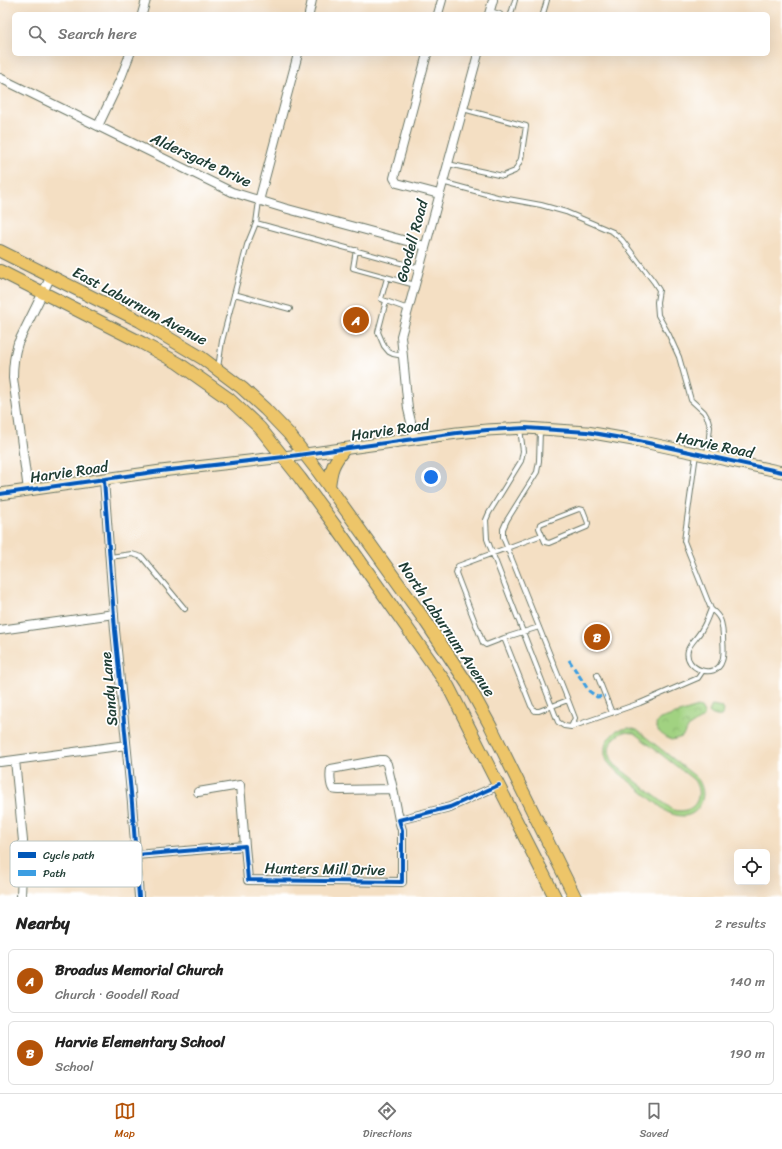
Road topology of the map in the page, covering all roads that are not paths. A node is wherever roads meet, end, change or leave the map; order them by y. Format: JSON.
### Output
{"nodes":[{"id":1,"x":146,"y":0,"type":"edge"},
{"id":2,"x":312,"y":0,"type":"edge"},
{"id":3,"x":442,"y":0,"type":"edge"},
{"id":4,"x":493,"y":0,"type":"edge"},
{"id":5,"x":515,"y":0,"type":"edge"},
{"id":6,"x":547,"y":0,"type":"edge"},
{"id":7,"x":143,"y":12,"type":"edge"},
{"id":8,"x":309,"y":12,"type":"edge"},
{"id":9,"x":439,"y":12,"type":"edge"},
{"id":10,"x":489,"y":12,"type":"edge"},
{"id":11,"x":512,"y":12,"type":"edge"},
{"id":12,"x":544,"y":12,"type":"edge"},
{"id":13,"x":129,"y":56,"type":"edge"},
{"id":14,"x":297,"y":56,"type":"edge"},
{"id":15,"x":426,"y":56,"type":"edge"},
{"id":16,"x":477,"y":56,"type":"edge"},
{"id":17,"x":0,"y":78,"type":"edge"},
{"id":18,"x":463,"y":109,"type":"junction"},
{"id":19,"x":98,"y":126,"type":"junction"},
{"id":20,"x":447,"y":164,"type":"junction"},
{"id":21,"x":442,"y":182,"type":"junction"},
{"id":22,"x":439,"y":194,"type":"junction"},
{"id":23,"x":259,"y":201,"type":"junction"},
{"id":24,"x":256,"y":223,"type":"junction"},
{"id":25,"x":424,"y":246,"type":"junction"},
{"id":26,"x":356,"y":250,"type":"junction"},
{"id":27,"x":0,"y":251,"type":"edge"},
{"id":28,"x":419,"y":268,"type":"junction"},
{"id":29,"x":0,"y":271,"type":"edge"},
{"id":30,"x":51,"y":276,"type":"junction"},
{"id":31,"x":387,"y":278,"type":"junction"},
{"id":32,"x":415,"y":285,"type":"junction"},
{"id":33,"x":43,"y":293,"type":"junction"},
{"id":34,"x":234,"y":294,"type":"junction"},
{"id":35,"x":386,"y":301,"type":"junction"},
{"id":36,"x":290,"y":308,"type":"dead end"},
{"id":37,"x":408,"y":309,"type":"junction"},
{"id":38,"x":402,"y":356,"type":"junction"},
{"id":39,"x":218,"y":369,"type":"junction"},
{"id":40,"x":520,"y":428,"type":"junction"},
{"id":41,"x":540,"y":428,"type":"junction"},
{"id":42,"x":415,"y":439,"type":"junction"},
{"id":43,"x":344,"y":449,"type":"junction"},
{"id":44,"x":304,"y":454,"type":"junction"},
{"id":45,"x":696,"y":454,"type":"junction"},
{"id":46,"x":707,"y":456,"type":"junction"},
{"id":47,"x":284,"y":458,"type":"junction"},
{"id":48,"x":782,"y":472,"type":"edge"},
{"id":49,"x":104,"y":480,"type":"junction"},
{"id":50,"x":329,"y":487,"type":"junction"},
{"id":51,"x":28,"y":490,"type":"junction"},
{"id":52,"x":0,"y":494,"type":"edge"},
{"id":53,"x":542,"y":535,"type":"junction"},
{"id":54,"x":506,"y":548,"type":"junction"},
{"id":55,"x":492,"y":553,"type":"junction"},
{"id":56,"x":110,"y":557,"type":"junction"},
{"id":57,"x":185,"y":609,"type":"dead end"},
{"id":58,"x":711,"y":609,"type":"junction"},
{"id":59,"x":114,"y":614,"type":"junction"},
{"id":60,"x":539,"y":627,"type":"junction"},
{"id":61,"x":0,"y":630,"type":"edge"},
{"id":62,"x":523,"y":632,"type":"junction"},
{"id":63,"x":504,"y":638,"type":"junction"},
{"id":64,"x":702,"y":672,"type":"junction"},
{"id":65,"x":597,"y":675,"type":"dead end"},
{"id":66,"x":568,"y":700,"type":"junction"},
{"id":67,"x":552,"y":706,"type":"junction"},
{"id":68,"x":612,"y":713,"type":"junction"},
{"id":69,"x":570,"y":727,"type":"junction"},
{"id":70,"x":126,"y":745,"type":"junction"},
{"id":71,"x":15,"y":760,"type":"junction"},
{"id":72,"x":0,"y":762,"type":"edge"},
{"id":73,"x":499,"y":785,"type":"junction"},
{"id":74,"x":393,"y":789,"type":"junction"},
{"id":75,"x":198,"y":792,"type":"dead end"},
{"id":76,"x":400,"y":820,"type":"junction"},
{"id":77,"x":23,"y":841,"type":"edge"},
{"id":78,"x":135,"y":841,"type":"edge"},
{"id":79,"x":245,"y":846,"type":"junction"},
{"id":80,"x":142,"y":855,"type":"edge"},
{"id":81,"x":21,"y":887,"type":"edge"},
{"id":82,"x":138,"y":887,"type":"edge"},
{"id":83,"x":21,"y":897,"type":"edge"},
{"id":84,"x":139,"y":897,"type":"edge"},
{"id":85,"x":555,"y":897,"type":"edge"},
{"id":86,"x":575,"y":897,"type":"edge"}],
"edges":[{"from":1,"to":7,"type":"street"},
{"from":2,"to":8,"type":"street"},
{"from":3,"to":9,"type":"street"},
{"from":4,"to":10,"type":"street"},
{"from":5,"to":11,"type":"lane"},
{"from":6,"to":12,"type":"lane"},
{"from":13,"to":19,"type":"street"},
{"from":14,"to":23,"type":"street"},
{"from":15,"to":22,"type":"street"},
{"from":16,"to":18,"type":"street","name":"Goodell Road"},
{"from":17,"to":19,"type":"street","name":"Aldersgate Drive"},
{"from":18,"to":20,"type":"street","name":"Goodell Road"},
{"from":18,"to":20,"type":"lane"},
{"from":19,"to":23,"type":"street","name":"Aldersgate Drive"},
{"from":20,"to":21,"type":"street","name":"Goodell Road"},
{"from":21,"to":22,"type":"street","name":"Goodell Road"},
{"from":21,"to":46,"type":"lane"},
{"from":22,"to":25,"type":"street","name":"Goodell Road"},
{"from":23,"to":24,"type":"lane"},
{"from":23,"to":25,"type":"street","name":"Aldersgate Drive"},
{"from":24,"to":26,"type":"lane"},
{"from":24,"to":34,"type":"lane"},
{"from":25,"to":28,"type":"street","name":"Goodell Road"},
{"from":26,"to":28,"type":"lane"},
{"from":26,"to":31,"type":"lane"},
{"from":27,"to":30,"type":"main road","name":"East Laburnum Avenue"},
{"from":28,"to":32,"type":"street","name":"Goodell Road"},
{"from":29,"to":33,"type":"main road"},
{"from":30,"to":33,"type":"street"},
{"from":30,"to":39,"type":"main road","name":"East Laburnum Avenue"},
{"from":31,"to":32,"type":"lane"},
{"from":31,"to":35,"type":"lane"},
{"from":32,"to":37,"type":"street","name":"Goodell Road"},
{"from":33,"to":47,"type":"main road"},
{"from":33,"to":51,"type":"street"},
{"from":34,"to":36,"type":"lane"},
{"from":34,"to":39,"type":"lane"},
{"from":35,"to":37,"type":"lane"},
{"from":35,"to":38,"type":"lane"},
{"from":37,"to":38,"type":"street","name":"Goodell Road"},
{"from":38,"to":42,"type":"street","name":"Goodell Road"},
{"from":39,"to":44,"type":"main road","name":"East Laburnum Avenue"},
{"from":40,"to":41,"type":"street","name":"Harvie Road"},
{"from":40,"to":42,"type":"street","name":"Harvie Road"},
{"from":40,"to":55,"type":"lane"},
{"from":41,"to":45,"type":"street","name":"Harvie Road"},
{"from":41,"to":54,"type":"lane"},
{"from":42,"to":43,"type":"street","name":"Harvie Road"},
{"from":43,"to":44,"type":"street","name":"Harvie Road"},
{"from":43,"to":50,"type":"main road"},
{"from":44,"to":47,"type":"street","name":"Harvie Road"},
{"from":44,"to":50,"type":"main road","name":"North Laburnum Avenue"},
{"from":45,"to":46,"type":"street","name":"Harvie Road"},
{"from":45,"to":58,"type":"lane"},
{"from":46,"to":48,"type":"street","name":"Harvie Road"},
{"from":47,"to":49,"type":"street","name":"Harvie Road"},
{"from":47,"to":73,"type":"main road","name":"North Laburnum Avenue"},
{"from":49,"to":51,"type":"street","name":"Harvie Road"},
{"from":49,"to":56,"type":"street","name":"Sandy Lane"},
{"from":50,"to":86,"type":"main road","name":"North Laburnum Avenue"},
{"from":51,"to":52,"type":"street","name":"Harvie Road"},
{"from":53,"to":53,"type":"lane"},
{"from":53,"to":54,"type":"lane"},
{"from":54,"to":55,"type":"lane"},
{"from":54,"to":60,"type":"lane"},
{"from":55,"to":62,"type":"lane"},
{"from":55,"to":63,"type":"lane"},
{"from":56,"to":57,"type":"lane"},
{"from":56,"to":59,"type":"street","name":"Sandy Lane"},
{"from":58,"to":64,"type":"lane"},
{"from":58,"to":64,"type":"lane"},
{"from":59,"to":61,"type":"street"},
{"from":59,"to":70,"type":"street","name":"Sandy Lane"},
{"from":60,"to":62,"type":"lane"},
{"from":60,"to":66,"type":"lane"},
{"from":62,"to":63,"type":"lane"},
{"from":62,"to":67,"type":"lane"},
{"from":63,"to":67,"type":"lane"},
{"from":64,"to":68,"type":"lane"},
{"from":65,"to":68,"type":"lane"},
{"from":66,"to":67,"type":"lane"},
{"from":66,"to":69,"type":"lane"},
{"from":67,"to":69,"type":"lane"},
{"from":68,"to":69,"type":"lane"},
{"from":70,"to":71,"type":"street"},
{"from":70,"to":78,"type":"street","name":"Sandy Lane"},
{"from":71,"to":72,"type":"street"},
{"from":71,"to":77,"type":"street"},
{"from":73,"to":76,"type":"street"},
{"from":73,"to":85,"type":"main road","name":"North Laburnum Avenue"},
{"from":74,"to":74,"type":"street"},
{"from":74,"to":76,"type":"street"},
{"from":75,"to":79,"type":"street"},
{"from":76,"to":79,"type":"street","name":"Hunters Mill Drive"},
{"from":79,"to":80,"type":"street"},
{"from":81,"to":83,"type":"street"},
{"from":82,"to":84,"type":"street","name":"Sandy Lane"}]}
